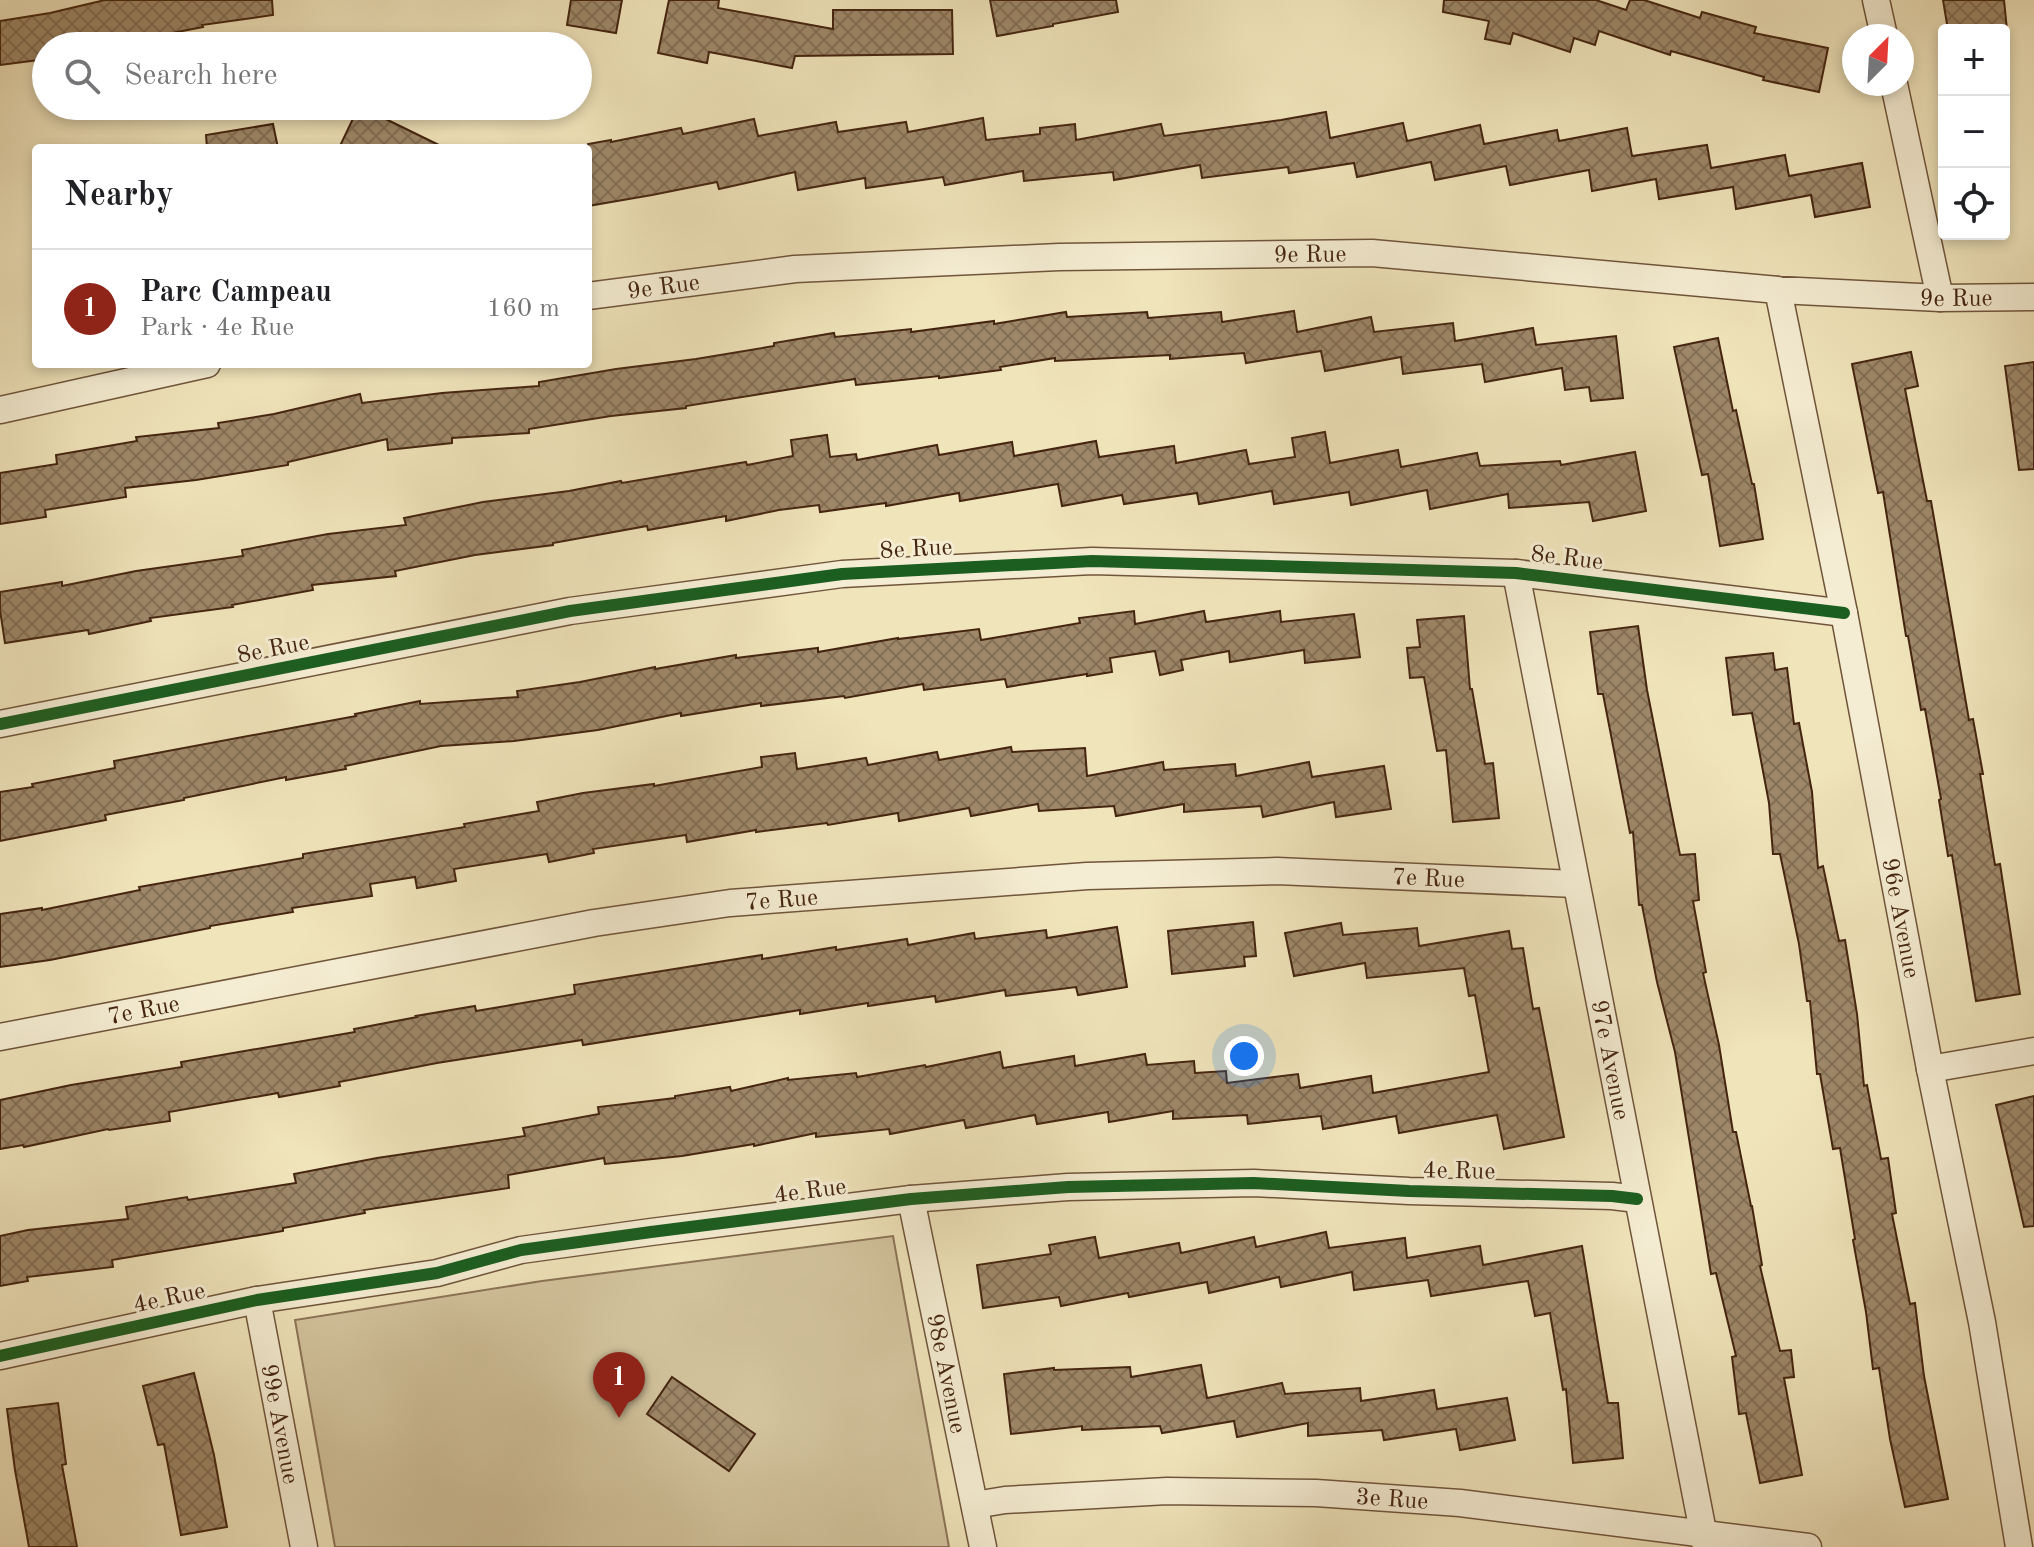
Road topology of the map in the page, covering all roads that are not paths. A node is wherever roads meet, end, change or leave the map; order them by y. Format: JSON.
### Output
{"nodes":[{"id":1,"x":1876,"y":0,"type":"edge"},
{"id":2,"x":1881,"y":24,"type":"edge"},
{"id":3,"x":1897,"y":96,"type":"edge"},
{"id":4,"x":1778,"y":290,"type":"junction"},
{"id":5,"x":592,"y":295,"type":"edge"},
{"id":6,"x":2034,"y":297,"type":"edge"},
{"id":7,"x":1940,"y":298,"type":"junction"},
{"id":8,"x":180,"y":368,"type":"edge"},
{"id":9,"x":0,"y":410,"type":"edge"},
{"id":10,"x":1516,"y":573,"type":"junction"},
{"id":11,"x":1844,"y":613,"type":"junction"},
{"id":12,"x":0,"y":724,"type":"edge"},
{"id":13,"x":1575,"y":884,"type":"junction"},
{"id":14,"x":0,"y":1037,"type":"edge"},
{"id":15,"x":2034,"y":1051,"type":"edge"},
{"id":16,"x":1930,"y":1069,"type":"junction"},
{"id":17,"x":911,"y":1199,"type":"junction"},
{"id":18,"x":1637,"y":1199,"type":"junction"},
{"id":19,"x":257,"y":1300,"type":"junction"},
{"id":20,"x":0,"y":1356,"type":"edge"},
{"id":21,"x":975,"y":1505,"type":"junction"},
{"id":22,"x":1705,"y":1541,"type":"edge"},
{"id":23,"x":304,"y":1547,"type":"edge"},
{"id":24,"x":983,"y":1547,"type":"edge"},
{"id":25,"x":1808,"y":1547,"type":"edge"},
{"id":26,"x":2019,"y":1547,"type":"edge"}],
"edges":[{"from":1,"to":2,"type":"street"},
{"from":3,"to":7,"type":"street"},
{"from":4,"to":5,"type":"street","name":"9e Rue"},
{"from":4,"to":7,"type":"street","name":"9e Rue"},
{"from":4,"to":11,"type":"street","name":"96e Avenue"},
{"from":6,"to":7,"type":"street","name":"9e Rue"},
{"from":8,"to":9,"type":"street"},
{"from":10,"to":11,"type":"street","name":"8e Rue"},
{"from":10,"to":12,"type":"street","name":"8e Rue"},
{"from":10,"to":13,"type":"street","name":"97e Avenue"},
{"from":11,"to":16,"type":"street","name":"96e Avenue"},
{"from":13,"to":14,"type":"street","name":"7e Rue"},
{"from":13,"to":18,"type":"street","name":"97e Avenue"},
{"from":15,"to":16,"type":"street"},
{"from":16,"to":26,"type":"street","name":"96e Avenue"},
{"from":17,"to":18,"type":"street","name":"4e Rue"},
{"from":17,"to":19,"type":"street","name":"4e Rue"},
{"from":17,"to":21,"type":"street","name":"98e Avenue"},
{"from":18,"to":22,"type":"street","name":"97e Avenue"},
{"from":19,"to":20,"type":"street","name":"4e Rue"},
{"from":19,"to":23,"type":"street","name":"99e Avenue"},
{"from":21,"to":22,"type":"street","name":"3e Rue"},
{"from":21,"to":24,"type":"street","name":"98e Avenue"},
{"from":22,"to":25,"type":"street","name":"3e Rue"}]}
